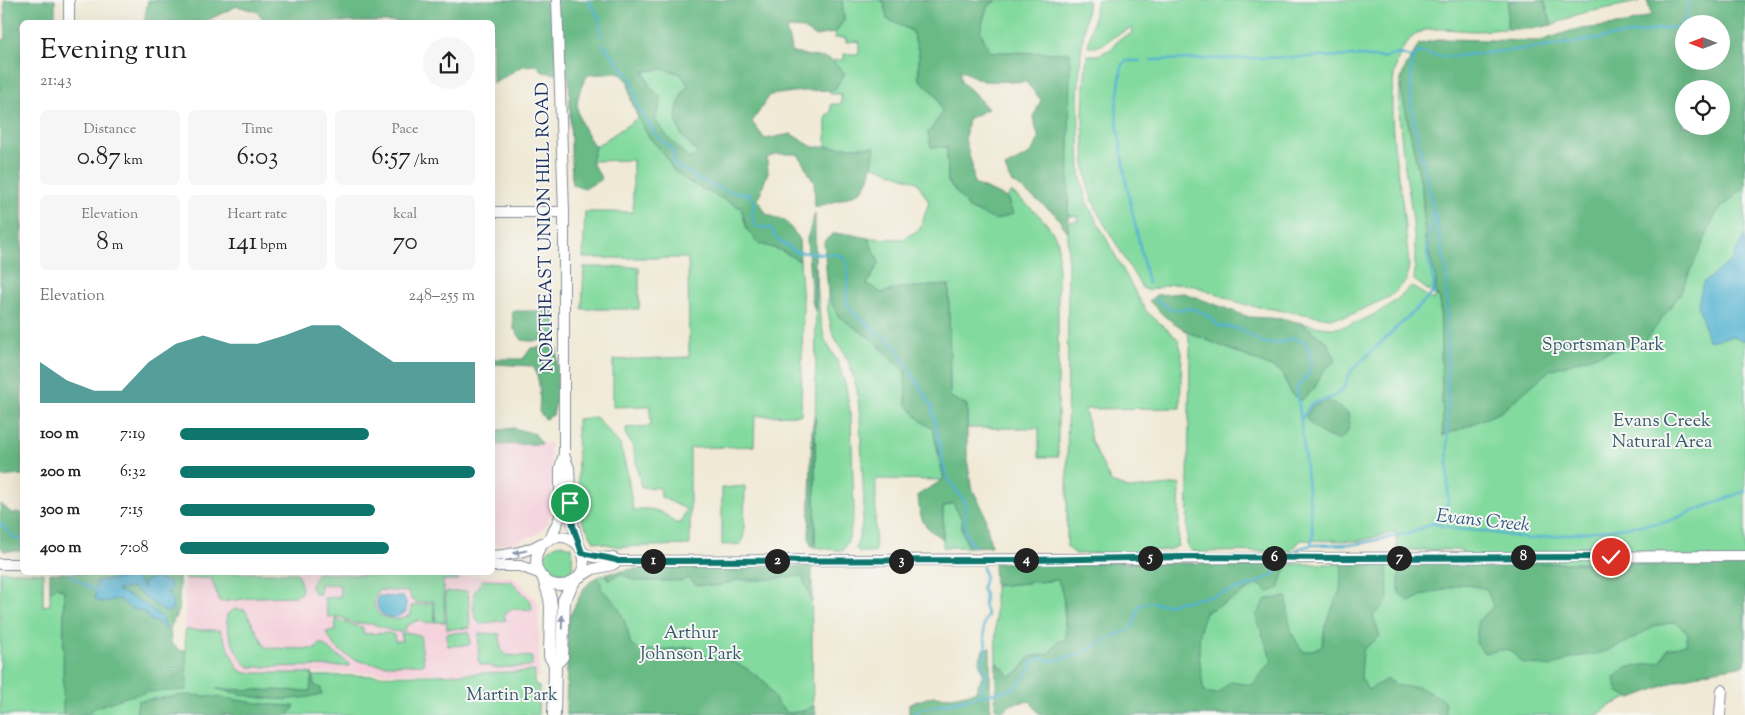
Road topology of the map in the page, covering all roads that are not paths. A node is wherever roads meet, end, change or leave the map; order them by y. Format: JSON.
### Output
{"nodes":[{"id":1,"x":69,"y":0,"type":"edge"},
{"id":2,"x":557,"y":0,"type":"edge"},
{"id":3,"x":69,"y":20,"type":"edge"},
{"id":4,"x":495,"y":212,"type":"edge"},
{"id":5,"x":564,"y":212,"type":"junction"},
{"id":6,"x":564,"y":454,"type":"junction"},
{"id":7,"x":548,"y":540,"type":"junction"},
{"id":8,"x":581,"y":550,"type":"junction"},
{"id":9,"x":495,"y":556,"type":"edge"},
{"id":10,"x":1745,"y":556,"type":"edge"},
{"id":11,"x":618,"y":561,"type":"junction"},
{"id":12,"x":0,"y":564,"type":"edge"},
{"id":13,"x":20,"y":564,"type":"edge"},
{"id":14,"x":495,"y":566,"type":"edge"},
{"id":15,"x":542,"y":576,"type":"junction"},
{"id":16,"x":575,"y":580,"type":"junction"},
{"id":17,"x":555,"y":664,"type":"junction"},
{"id":18,"x":1722,"y":690,"type":"dead end"},
{"id":19,"x":554,"y":715,"type":"edge"},
{"id":20,"x":1720,"y":715,"type":"edge"}],
"edges":[{"from":1,"to":3,"type":"street"},
{"from":2,"to":5,"type":"street","name":"NORTHEAST UNION HILL ROAD"},
{"from":4,"to":5,"type":"street"},
{"from":5,"to":6,"type":"street","name":"NORTHEAST UNION HILL ROAD"},
{"from":6,"to":7,"type":"street","name":"NORTHEAST UNION HILL ROAD"},
{"from":6,"to":8,"type":"street","name":"NORTHEAST UNION HILL ROAD"},
{"from":7,"to":8,"type":"street"},
{"from":7,"to":9,"type":"street","one_way":true},
{"from":7,"to":15,"type":"street"},
{"from":8,"to":11,"type":"street"},
{"from":8,"to":16,"type":"street"},
{"from":10,"to":11,"type":"street"},
{"from":11,"to":16,"type":"street"},
{"from":12,"to":13,"type":"street"},
{"from":14,"to":15,"type":"street"},
{"from":15,"to":16,"type":"street"},
{"from":15,"to":17,"type":"main road"},
{"from":17,"to":16,"type":"main road","one_way":true},
{"from":17,"to":19,"type":"main road"},
{"from":18,"to":20,"type":"street"}]}
